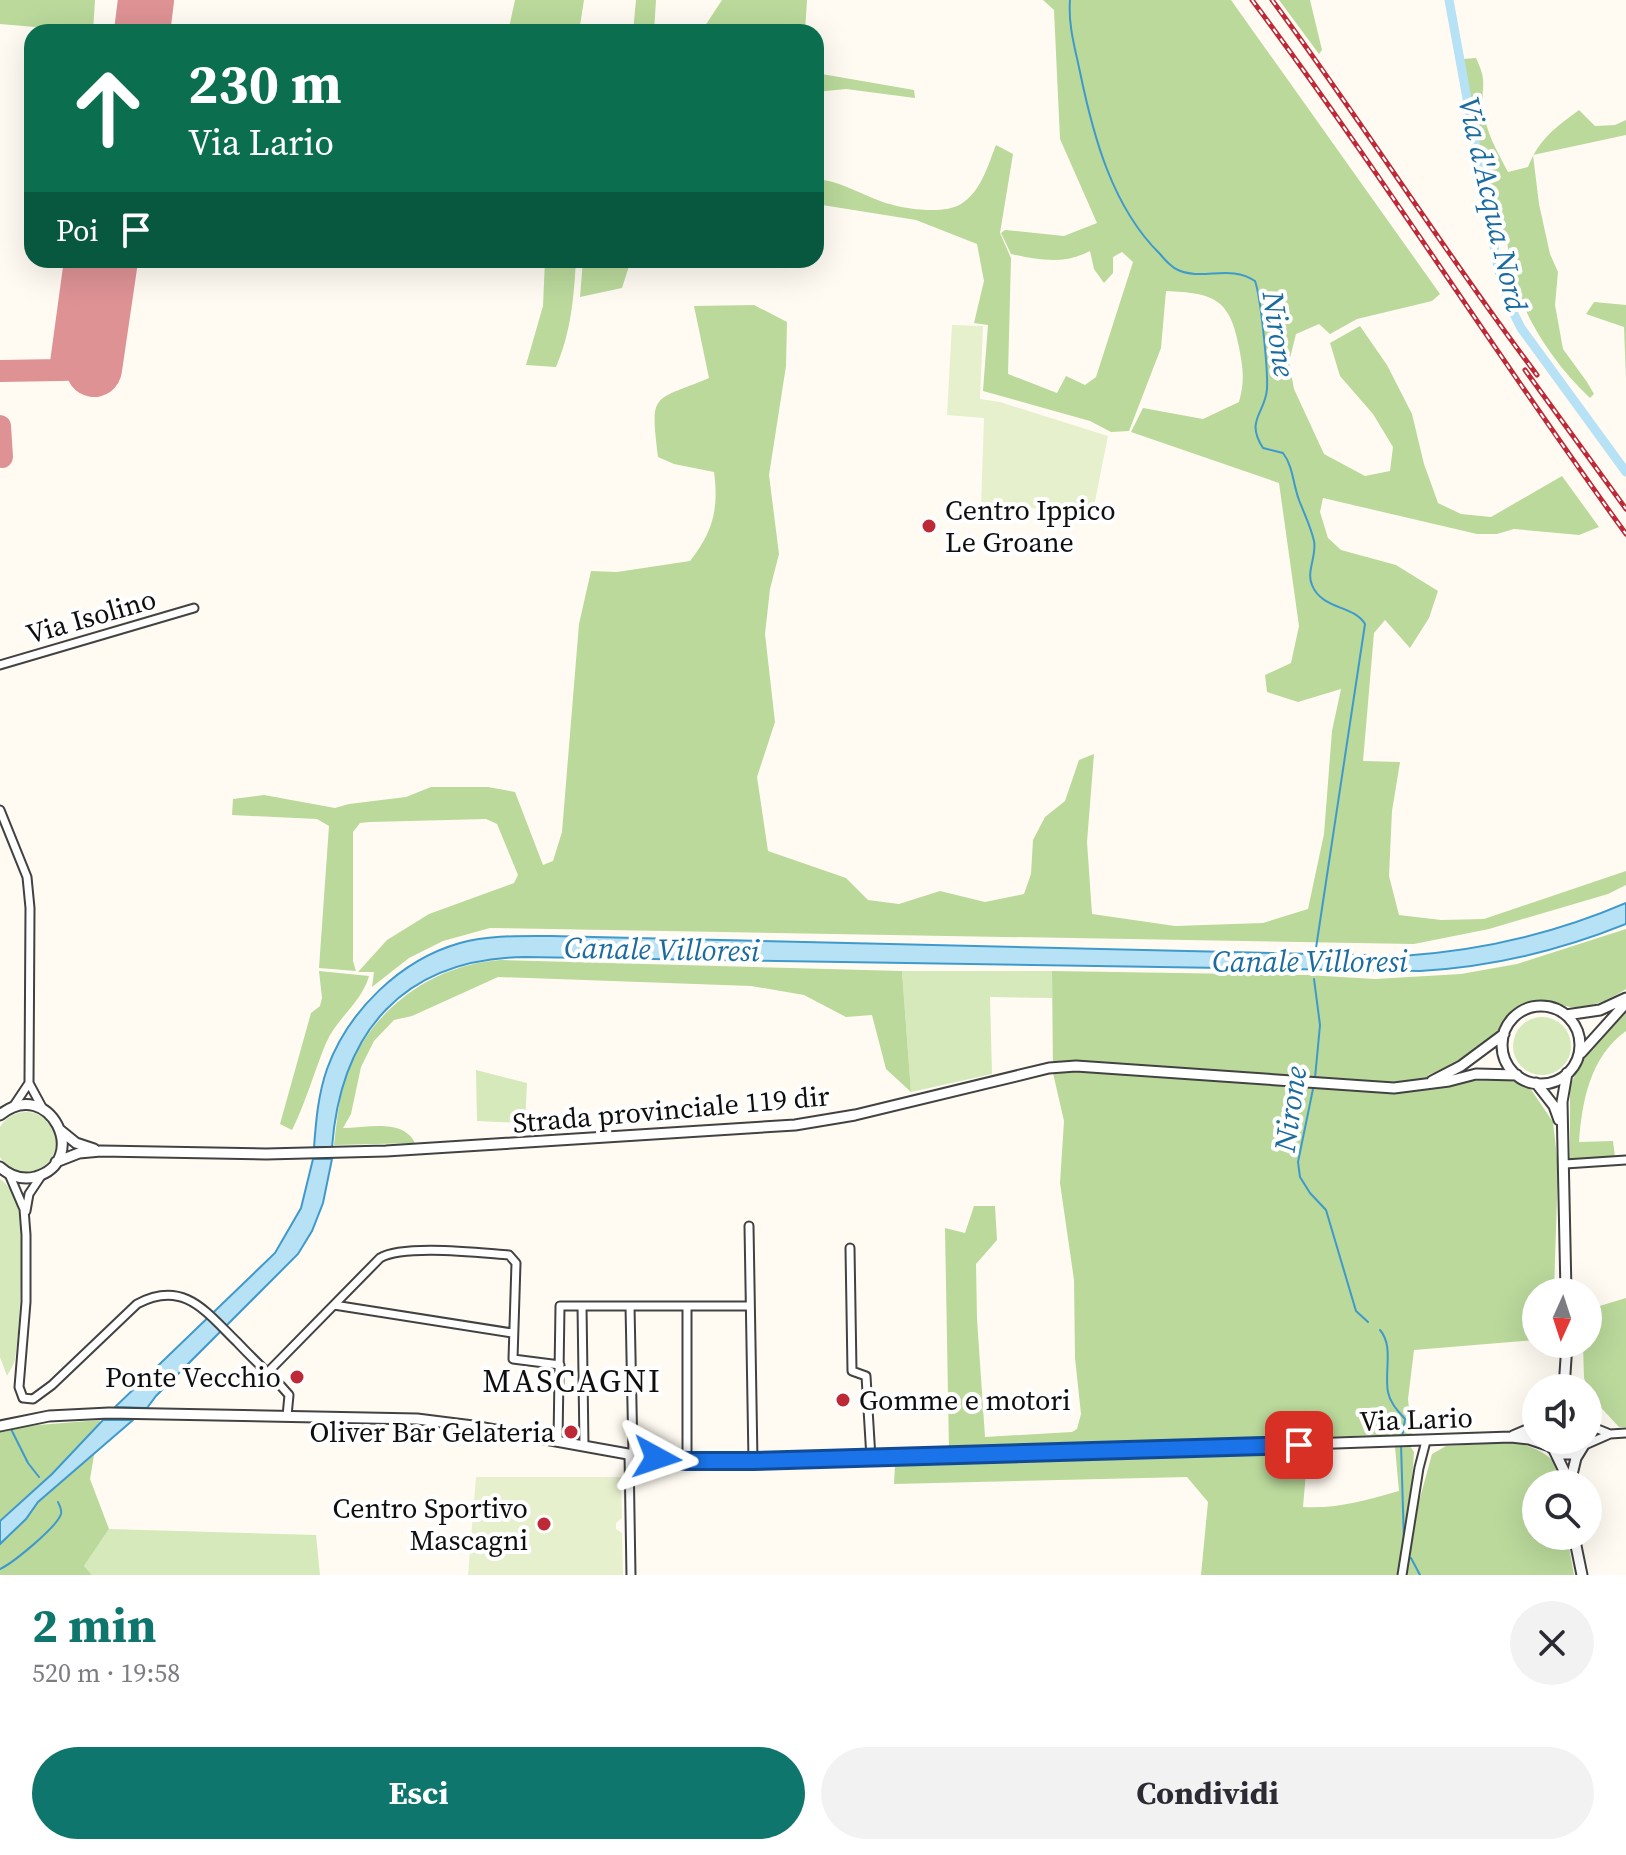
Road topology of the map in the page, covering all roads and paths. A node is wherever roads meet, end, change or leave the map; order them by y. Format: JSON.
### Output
{"nodes":[{"id":1,"x":194,"y":608,"type":"dead end"},
{"id":2,"x":0,"y":665,"type":"edge"},
{"id":3,"x":0,"y":810,"type":"edge"},
{"id":4,"x":1626,"y":1001,"type":"edge"},
{"id":5,"x":1566,"y":1015,"type":"junction"},
{"id":6,"x":1504,"y":1034,"type":"junction"},
{"id":7,"x":1578,"y":1056,"type":"junction"},
{"id":8,"x":1567,"y":1073,"type":"junction"},
{"id":9,"x":1517,"y":1075,"type":"junction"},
{"id":10,"x":29,"y":1083,"type":"junction"},
{"id":11,"x":1429,"y":1083,"type":"junction"},
{"id":12,"x":1536,"y":1083,"type":"junction"},
{"id":13,"x":43,"y":1109,"type":"junction"},
{"id":14,"x":4,"y":1111,"type":"edge"},
{"id":15,"x":60,"y":1130,"type":"junction"},
{"id":16,"x":1562,"y":1131,"type":"junction"},
{"id":17,"x":101,"y":1151,"type":"junction"},
{"id":18,"x":1626,"y":1160,"type":"edge"},
{"id":19,"x":56,"y":1162,"type":"junction"},
{"id":20,"x":1565,"y":1164,"type":"junction"},
{"id":21,"x":0,"y":1167,"type":"edge"},
{"id":22,"x":9,"y":1174,"type":"junction"},
{"id":23,"x":42,"y":1174,"type":"junction"},
{"id":24,"x":25,"y":1217,"type":"junction"},
{"id":25,"x":749,"y":1226,"type":"dead end"},
{"id":26,"x":850,"y":1248,"type":"dead end"},
{"id":27,"x":1566,"y":1278,"type":"edge"},
{"id":28,"x":334,"y":1305,"type":"junction"},
{"id":29,"x":582,"y":1306,"type":"junction"},
{"id":30,"x":630,"y":1306,"type":"junction"},
{"id":31,"x":687,"y":1306,"type":"junction"},
{"id":32,"x":749,"y":1306,"type":"junction"},
{"id":33,"x":512,"y":1333,"type":"junction"},
{"id":34,"x":1567,"y":1358,"type":"edge"},
{"id":35,"x":560,"y":1365,"type":"junction"},
{"id":36,"x":1567,"y":1368,"type":"junction"},
{"id":37,"x":268,"y":1372,"type":"junction"},
{"id":38,"x":1566,"y":1374,"type":"edge"},
{"id":39,"x":1569,"y":1374,"type":"edge"},
{"id":40,"x":287,"y":1416,"type":"junction"},
{"id":41,"x":0,"y":1426,"type":"edge"},
{"id":42,"x":1602,"y":1431,"type":"edge"},
{"id":43,"x":1522,"y":1432,"type":"edge"},
{"id":44,"x":1626,"y":1433,"type":"edge"},
{"id":45,"x":1610,"y":1434,"type":"junction"},
{"id":46,"x":1511,"y":1437,"type":"junction"},
{"id":47,"x":1602,"y":1437,"type":"edge"},
{"id":48,"x":1522,"y":1438,"type":"edge"},
{"id":49,"x":1426,"y":1441,"type":"junction"},
{"id":50,"x":558,"y":1442,"type":"junction"},
{"id":51,"x":584,"y":1446,"type":"junction"},
{"id":52,"x":631,"y":1454,"type":"junction"},
{"id":53,"x":871,"y":1458,"type":"junction"},
{"id":54,"x":687,"y":1461,"type":"junction"},
{"id":55,"x":753,"y":1461,"type":"junction"},
{"id":56,"x":1577,"y":1550,"type":"edge"},
{"id":57,"x":631,"y":1575,"type":"edge"},
{"id":58,"x":1402,"y":1575,"type":"edge"},
{"id":59,"x":1582,"y":1575,"type":"edge"}],
"edges":[{"from":1,"to":2,"type":"street","name":"Via Isolino"},
{"from":3,"to":10,"type":"street"},
{"from":4,"to":5,"type":"street"},
{"from":4,"to":7,"type":"street"},
{"from":5,"to":6,"type":"street"},
{"from":5,"to":7,"type":"street"},
{"from":6,"to":9,"type":"street"},
{"from":6,"to":11,"type":"street","name":"Strada provinciale 119 dir"},
{"from":7,"to":8,"type":"street"},
{"from":8,"to":12,"type":"street"},
{"from":8,"to":16,"type":"street"},
{"from":9,"to":11,"type":"street","name":"Strada provinciale 119 dir"},
{"from":9,"to":12,"type":"street"},
{"from":10,"to":13,"type":"street"},
{"from":10,"to":14,"type":"street"},
{"from":11,"to":17,"type":"street","name":"Strada provinciale 119 dir"},
{"from":12,"to":16,"type":"street"},
{"from":13,"to":14,"type":"street"},
{"from":13,"to":15,"type":"street"},
{"from":15,"to":17,"type":"street","name":"Strada provinciale 119 dir"},
{"from":15,"to":19,"type":"street"},
{"from":16,"to":20,"type":"street"},
{"from":17,"to":19,"type":"street","name":"Strada provinciale 119 dir"},
{"from":18,"to":20,"type":"street"},
{"from":19,"to":23,"type":"street"},
{"from":20,"to":27,"type":"street"},
{"from":21,"to":22,"type":"street"},
{"from":22,"to":23,"type":"street"},
{"from":22,"to":24,"type":"street"},
{"from":23,"to":24,"type":"street"},
{"from":24,"to":37,"type":"street"},
{"from":25,"to":32,"type":"street"},
{"from":26,"to":53,"type":"street"},
{"from":28,"to":33,"type":"street"},
{"from":28,"to":33,"type":"street"},
{"from":28,"to":37,"type":"street"},
{"from":29,"to":30,"type":"street"},
{"from":29,"to":35,"type":"street"},
{"from":29,"to":51,"type":"street"},
{"from":30,"to":31,"type":"street"},
{"from":30,"to":52,"type":"street"},
{"from":31,"to":32,"type":"street"},
{"from":31,"to":54,"type":"street"},
{"from":32,"to":55,"type":"street"},
{"from":33,"to":35,"type":"street"},
{"from":34,"to":36,"type":"street"},
{"from":35,"to":50,"type":"street"},
{"from":36,"to":38,"type":"street"},
{"from":36,"to":39,"type":"street"},
{"from":37,"to":40,"type":"street"},
{"from":40,"to":41,"type":"street","name":"Via Lario"},
{"from":40,"to":50,"type":"street","name":"Via Lario"},
{"from":42,"to":45,"type":"street"},
{"from":43,"to":46,"type":"street","name":"Via Lario"},
{"from":44,"to":45,"type":"street"},
{"from":45,"to":47,"type":"street"},
{"from":46,"to":48,"type":"street","name":"Via Lario"},
{"from":46,"to":49,"type":"street","name":"Via Lario"},
{"from":49,"to":53,"type":"street","name":"Via Lario"},
{"from":49,"to":58,"type":"street"},
{"from":50,"to":51,"type":"street","name":"Via Lario"},
{"from":51,"to":52,"type":"street","name":"Via Lario"},
{"from":52,"to":54,"type":"street","name":"Via Lario"},
{"from":52,"to":57,"type":"street"},
{"from":53,"to":55,"type":"street","name":"Via Lario"},
{"from":54,"to":55,"type":"street","name":"Via Lario"},
{"from":56,"to":59,"type":"street"}]}
